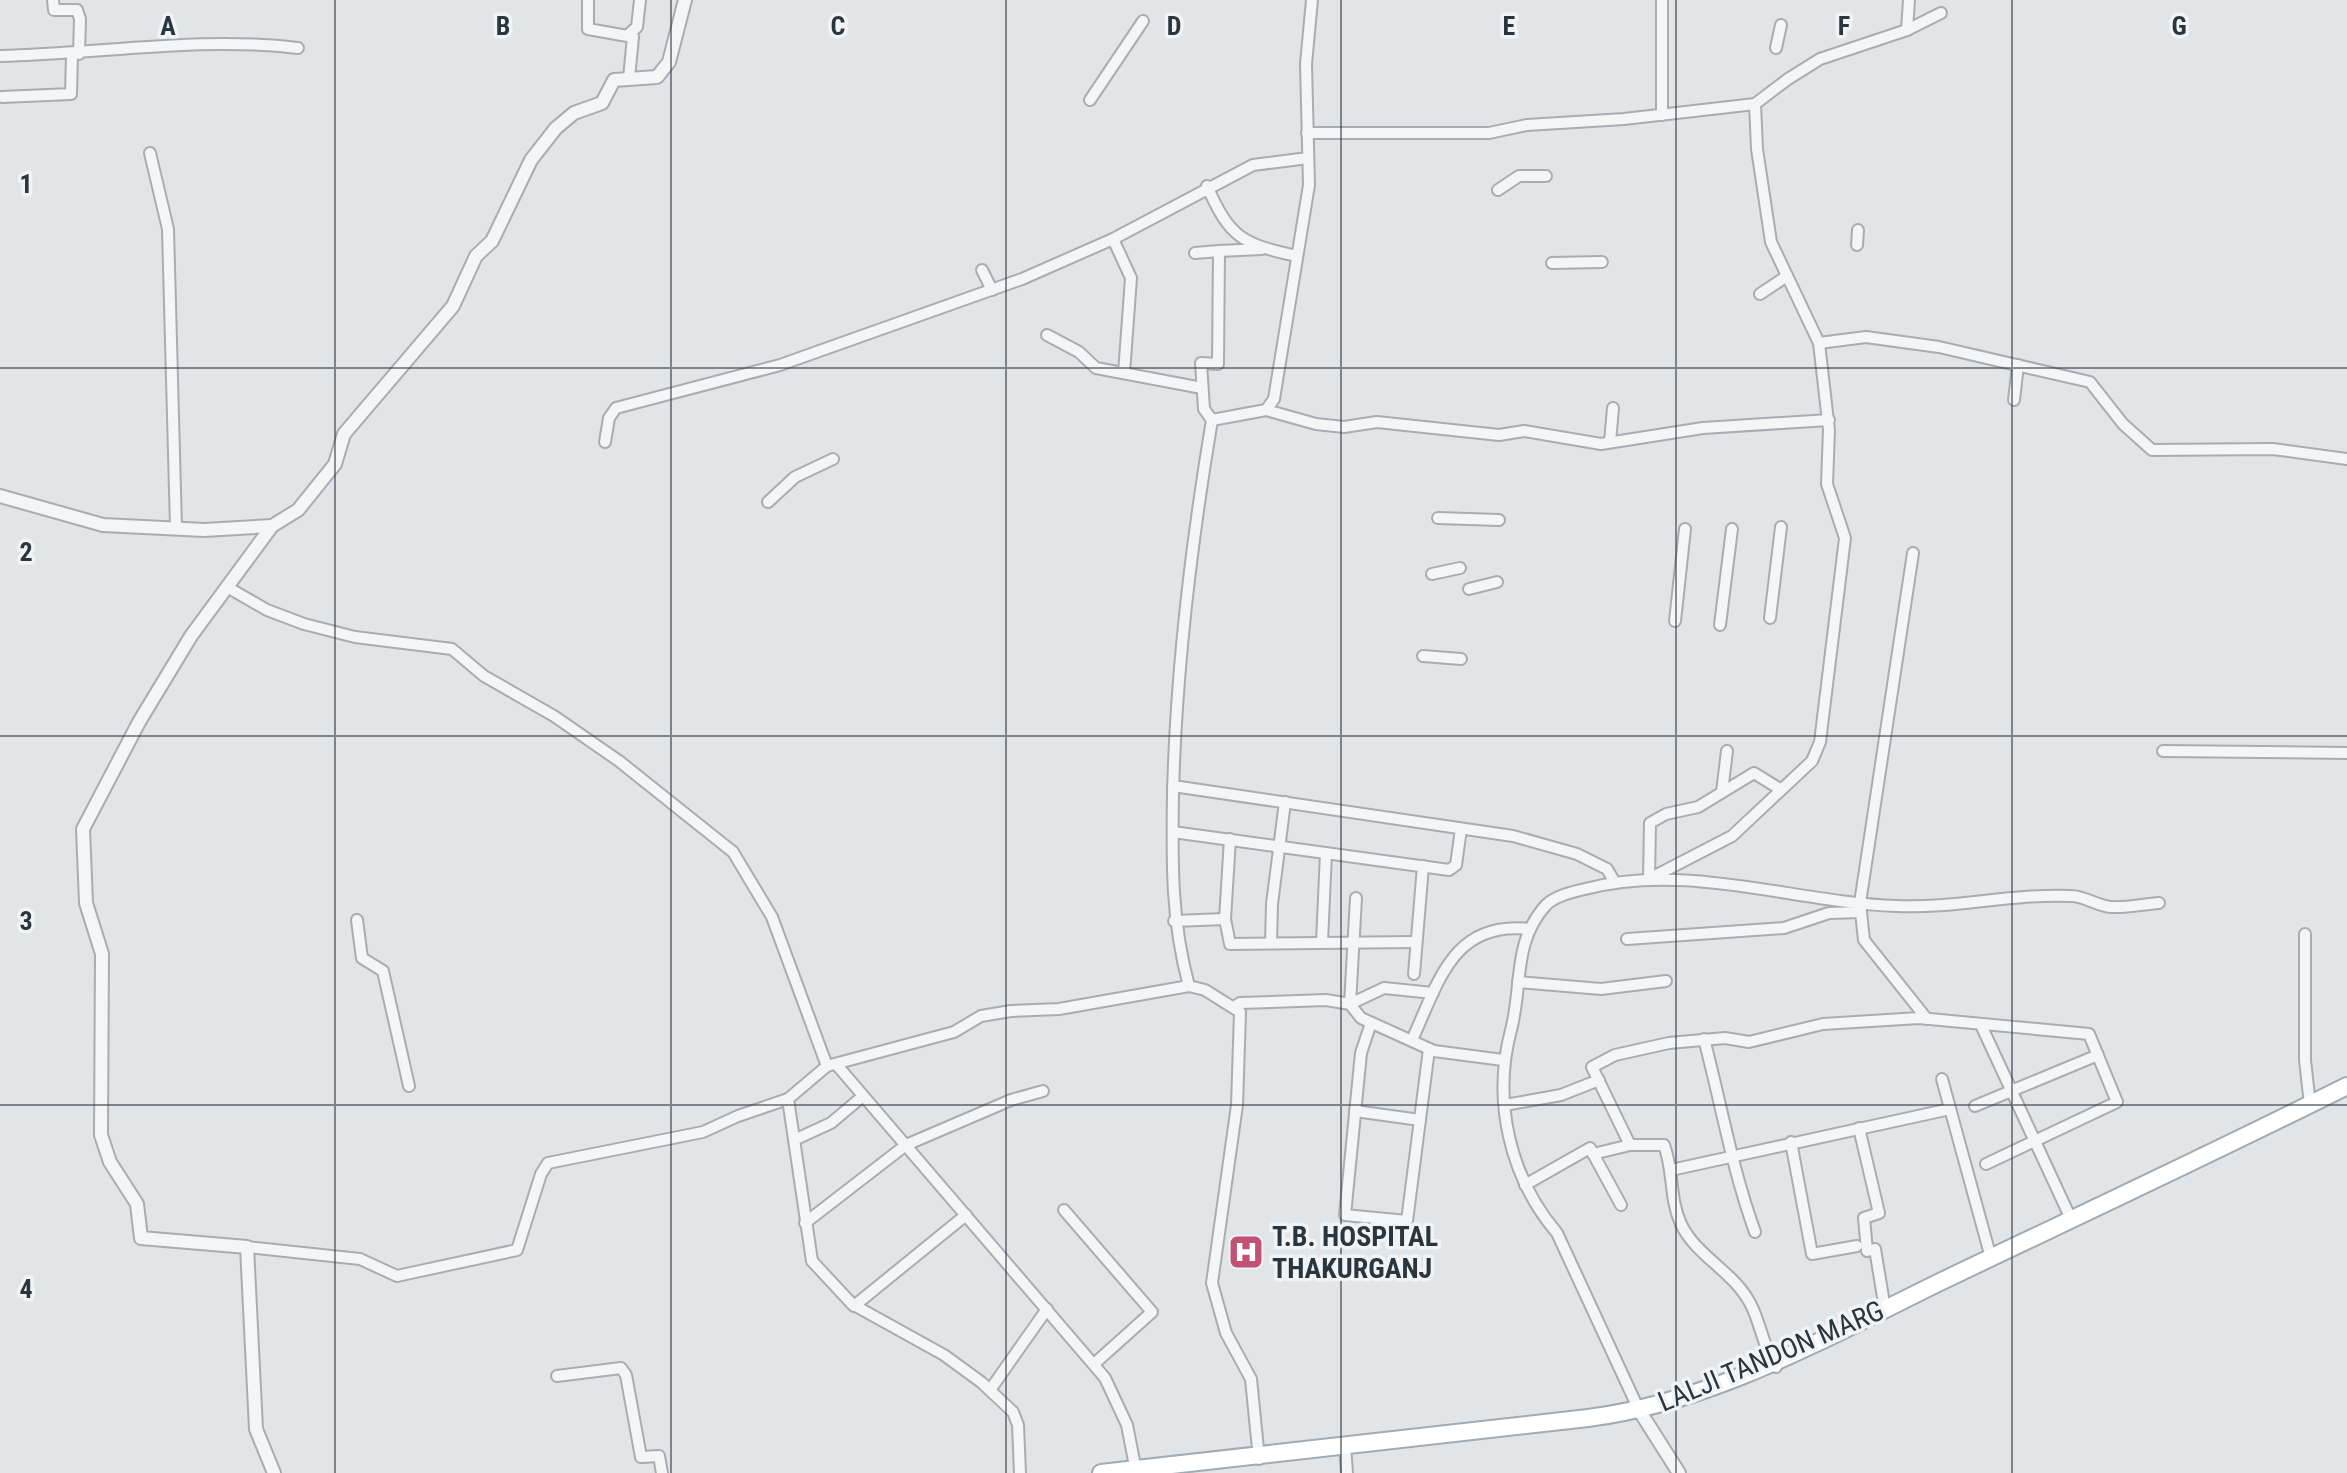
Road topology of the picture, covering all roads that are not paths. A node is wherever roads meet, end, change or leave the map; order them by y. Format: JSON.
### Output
{"nodes":[{"id":1,"x":53,"y":0,"type":"edge"},
{"id":2,"x":588,"y":0,"type":"edge"},
{"id":3,"x":640,"y":0,"type":"edge"},
{"id":4,"x":685,"y":0,"type":"edge"},
{"id":5,"x":1312,"y":0,"type":"edge"},
{"id":6,"x":1662,"y":0,"type":"edge"},
{"id":7,"x":1909,"y":0,"type":"edge"},
{"id":8,"x":1941,"y":13,"type":"dead end"},
{"id":9,"x":1143,"y":21,"type":"dead end"},
{"id":10,"x":1781,"y":25,"type":"dead end"},
{"id":11,"x":1907,"y":30,"type":"junction"},
{"id":12,"x":629,"y":34,"type":"junction"},
{"id":13,"x":298,"y":48,"type":"dead end"},
{"id":14,"x":1776,"y":48,"type":"dead end"},
{"id":15,"x":75,"y":54,"type":"junction"},
{"id":16,"x":0,"y":56,"type":"edge"},
{"id":17,"x":629,"y":78,"type":"junction"},
{"id":18,"x":2,"y":97,"type":"dead end"},
{"id":19,"x":1090,"y":100,"type":"dead end"},
{"id":20,"x":1755,"y":104,"type":"junction"},
{"id":21,"x":1662,"y":115,"type":"junction"},
{"id":22,"x":1307,"y":133,"type":"junction"},
{"id":23,"x":150,"y":153,"type":"dead end"},
{"id":24,"x":1308,"y":158,"type":"junction"},
{"id":25,"x":1546,"y":176,"type":"dead end"},
{"id":26,"x":1207,"y":186,"type":"junction"},
{"id":27,"x":1498,"y":190,"type":"dead end"},
{"id":28,"x":1858,"y":230,"type":"dead end"},
{"id":29,"x":1113,"y":239,"type":"junction"},
{"id":30,"x":1857,"y":245,"type":"dead end"},
{"id":31,"x":1264,"y":249,"type":"junction"},
{"id":32,"x":1219,"y":251,"type":"junction"},
{"id":33,"x":1195,"y":253,"type":"dead end"},
{"id":34,"x":1297,"y":256,"type":"junction"},
{"id":35,"x":1602,"y":262,"type":"dead end"},
{"id":36,"x":1552,"y":263,"type":"dead end"},
{"id":37,"x":982,"y":270,"type":"dead end"},
{"id":38,"x":1787,"y":276,"type":"junction"},
{"id":39,"x":992,"y":290,"type":"junction"},
{"id":40,"x":1760,"y":294,"type":"dead end"},
{"id":41,"x":1047,"y":335,"type":"dead end"},
{"id":42,"x":1819,"y":343,"type":"junction"},
{"id":43,"x":2018,"y":365,"type":"junction"},
{"id":44,"x":1124,"y":373,"type":"junction"},
{"id":45,"x":1202,"y":388,"type":"junction"},
{"id":46,"x":1274,"y":399,"type":"junction"},
{"id":47,"x":2014,"y":400,"type":"dead end"},
{"id":48,"x":1613,"y":408,"type":"dead end"},
{"id":49,"x":1266,"y":410,"type":"junction"},
{"id":50,"x":1280,"y":414,"type":"junction"},
{"id":51,"x":1212,"y":420,"type":"junction"},
{"id":52,"x":1829,"y":420,"type":"junction"},
{"id":53,"x":605,"y":442,"type":"dead end"},
{"id":54,"x":1610,"y":442,"type":"junction"},
{"id":55,"x":833,"y":459,"type":"dead end"},
{"id":56,"x":2347,"y":459,"type":"edge"},
{"id":57,"x":0,"y":496,"type":"edge"},
{"id":58,"x":768,"y":502,"type":"dead end"},
{"id":59,"x":1438,"y":518,"type":"dead end"},
{"id":60,"x":1499,"y":520,"type":"dead end"},
{"id":61,"x":272,"y":526,"type":"junction"},
{"id":62,"x":1781,"y":527,"type":"dead end"},
{"id":63,"x":176,"y":528,"type":"junction"},
{"id":64,"x":1685,"y":529,"type":"dead end"},
{"id":65,"x":1732,"y":529,"type":"dead end"},
{"id":66,"x":1913,"y":553,"type":"dead end"},
{"id":67,"x":1460,"y":568,"type":"dead end"},
{"id":68,"x":1432,"y":574,"type":"dead end"},
{"id":69,"x":1497,"y":582,"type":"dead end"},
{"id":70,"x":227,"y":587,"type":"junction"},
{"id":71,"x":1469,"y":589,"type":"dead end"},
{"id":72,"x":1770,"y":618,"type":"dead end"},
{"id":73,"x":1675,"y":621,"type":"dead end"},
{"id":74,"x":1720,"y":625,"type":"dead end"},
{"id":75,"x":1423,"y":656,"type":"dead end"},
{"id":76,"x":1461,"y":659,"type":"dead end"},
{"id":77,"x":1727,"y":751,"type":"dead end"},
{"id":78,"x":2163,"y":751,"type":"dead end"},
{"id":79,"x":2347,"y":753,"type":"edge"},
{"id":80,"x":1173,"y":786,"type":"junction"},
{"id":81,"x":1780,"y":789,"type":"junction"},
{"id":82,"x":1722,"y":792,"type":"junction"},
{"id":83,"x":1285,"y":802,"type":"junction"},
{"id":84,"x":1461,"y":829,"type":"junction"},
{"id":85,"x":1173,"y":832,"type":"junction"},
{"id":86,"x":1230,"y":839,"type":"junction"},
{"id":87,"x":1278,"y":846,"type":"junction"},
{"id":88,"x":1326,"y":853,"type":"junction"},
{"id":89,"x":1423,"y":866,"type":"junction"},
{"id":90,"x":1649,"y":879,"type":"junction"},
{"id":91,"x":1614,"y":881,"type":"junction"},
{"id":92,"x":1356,"y":898,"type":"dead end"},
{"id":93,"x":2159,"y":903,"type":"dead end"},
{"id":94,"x":1860,"y":908,"type":"junction"},
{"id":95,"x":1225,"y":919,"type":"junction"},
{"id":96,"x":357,"y":920,"type":"dead end"},
{"id":97,"x":1174,"y":921,"type":"junction"},
{"id":98,"x":1530,"y":929,"type":"junction"},
{"id":99,"x":2305,"y":934,"type":"dead end"},
{"id":100,"x":1627,"y":939,"type":"dead end"},
{"id":101,"x":1322,"y":942,"type":"junction"},
{"id":102,"x":1353,"y":942,"type":"junction"},
{"id":103,"x":1416,"y":942,"type":"junction"},
{"id":104,"x":1271,"y":943,"type":"junction"},
{"id":105,"x":1414,"y":974,"type":"dead end"},
{"id":106,"x":1666,"y":981,"type":"dead end"},
{"id":107,"x":1518,"y":982,"type":"junction"},
{"id":108,"x":1189,"y":986,"type":"junction"},
{"id":109,"x":1433,"y":993,"type":"junction"},
{"id":110,"x":1350,"y":1004,"type":"junction"},
{"id":111,"x":1234,"y":1007,"type":"junction"},
{"id":112,"x":1927,"y":1019,"type":"junction"},
{"id":113,"x":1371,"y":1023,"type":"junction"},
{"id":114,"x":1981,"y":1025,"type":"junction"},
{"id":115,"x":1704,"y":1039,"type":"junction"},
{"id":116,"x":1412,"y":1040,"type":"junction"},
{"id":117,"x":1429,"y":1049,"type":"junction"},
{"id":118,"x":2098,"y":1055,"type":"junction"},
{"id":119,"x":1503,"y":1060,"type":"junction"},
{"id":120,"x":832,"y":1065,"type":"junction"},
{"id":121,"x":1942,"y":1079,"type":"dead end"},
{"id":122,"x":1599,"y":1080,"type":"junction"},
{"id":123,"x":409,"y":1086,"type":"dead end"},
{"id":124,"x":2347,"y":1086,"type":"edge"},
{"id":125,"x":2012,"y":1090,"type":"junction"},
{"id":126,"x":1043,"y":1091,"type":"dead end"},
{"id":127,"x":2347,"y":1095,"type":"edge"},
{"id":128,"x":863,"y":1096,"type":"junction"},
{"id":129,"x":788,"y":1099,"type":"junction"},
{"id":130,"x":1505,"y":1105,"type":"junction"},
{"id":131,"x":2310,"y":1105,"type":"junction"},
{"id":132,"x":1975,"y":1106,"type":"dead end"},
{"id":133,"x":1950,"y":1109,"type":"junction"},
{"id":134,"x":1355,"y":1111,"type":"junction"},
{"id":135,"x":1420,"y":1120,"type":"junction"},
{"id":136,"x":1859,"y":1128,"type":"junction"},
{"id":137,"x":2035,"y":1139,"type":"junction"},
{"id":138,"x":794,"y":1140,"type":"junction"},
{"id":139,"x":1791,"y":1142,"type":"junction"},
{"id":140,"x":906,"y":1145,"type":"junction"},
{"id":141,"x":1630,"y":1145,"type":"junction"},
{"id":142,"x":1593,"y":1154,"type":"junction"},
{"id":143,"x":1731,"y":1156,"type":"junction"},
{"id":144,"x":1986,"y":1164,"type":"dead end"},
{"id":145,"x":1671,"y":1170,"type":"junction"},
{"id":146,"x":1525,"y":1185,"type":"junction"},
{"id":147,"x":1621,"y":1205,"type":"dead end"},
{"id":148,"x":1064,"y":1210,"type":"dead end"},
{"id":149,"x":966,"y":1215,"type":"junction"},
{"id":150,"x":2071,"y":1219,"type":"junction"},
{"id":151,"x":805,"y":1223,"type":"junction"},
{"id":152,"x":1755,"y":1232,"type":"dead end"},
{"id":153,"x":1857,"y":1246,"type":"dead end"},
{"id":154,"x":247,"y":1247,"type":"junction"},
{"id":155,"x":2010,"y":1253,"type":"junction"},
{"id":156,"x":1991,"y":1258,"type":"junction"},
{"id":157,"x":854,"y":1306,"type":"junction"},
{"id":158,"x":1047,"y":1309,"type":"junction"},
{"id":159,"x":1885,"y":1309,"type":"junction"},
{"id":160,"x":1094,"y":1364,"type":"junction"},
{"id":161,"x":1774,"y":1364,"type":"junction"},
{"id":162,"x":557,"y":1376,"type":"dead end"},
{"id":163,"x":990,"y":1390,"type":"junction"},
{"id":164,"x":1642,"y":1413,"type":"junction"},
{"id":165,"x":1346,"y":1448,"type":"junction"},
{"id":166,"x":1259,"y":1458,"type":"junction"},
{"id":167,"x":1205,"y":1467,"type":"edge"},
{"id":168,"x":1136,"y":1471,"type":"edge"},
{"id":169,"x":274,"y":1473,"type":"edge"},
{"id":170,"x":662,"y":1473,"type":"edge"},
{"id":171,"x":1020,"y":1473,"type":"edge"},
{"id":172,"x":1101,"y":1473,"type":"edge"},
{"id":173,"x":1158,"y":1473,"type":"edge"},
{"id":174,"x":1347,"y":1473,"type":"edge"},
{"id":175,"x":1679,"y":1473,"type":"edge"}],
"edges":[{"from":1,"to":15,"type":"street"},
{"from":2,"to":12,"type":"street"},
{"from":3,"to":12,"type":"street"},
{"from":4,"to":17,"type":"street"},
{"from":5,"to":22,"type":"street"},
{"from":6,"to":21,"type":"street"},
{"from":7,"to":11,"type":"street"},
{"from":8,"to":11,"type":"street"},
{"from":9,"to":19,"type":"street"},
{"from":10,"to":14,"type":"street"},
{"from":11,"to":20,"type":"street"},
{"from":12,"to":17,"type":"street"},
{"from":13,"to":15,"type":"street"},
{"from":15,"to":16,"type":"street"},
{"from":15,"to":18,"type":"street"},
{"from":17,"to":61,"type":"street"},
{"from":20,"to":21,"type":"street"},
{"from":20,"to":38,"type":"street"},
{"from":21,"to":22,"type":"street"},
{"from":22,"to":24,"type":"street"},
{"from":23,"to":63,"type":"street"},
{"from":24,"to":26,"type":"street"},
{"from":24,"to":34,"type":"street"},
{"from":25,"to":27,"type":"street"},
{"from":26,"to":29,"type":"street"},
{"from":26,"to":31,"type":"street"},
{"from":28,"to":30,"type":"street"},
{"from":29,"to":39,"type":"street"},
{"from":29,"to":44,"type":"street"},
{"from":31,"to":32,"type":"street"},
{"from":31,"to":34,"type":"street"},
{"from":32,"to":33,"type":"street"},
{"from":32,"to":45,"type":"street"},
{"from":34,"to":46,"type":"street"},
{"from":35,"to":36,"type":"street"},
{"from":37,"to":39,"type":"street"},
{"from":38,"to":40,"type":"street"},
{"from":38,"to":42,"type":"street"},
{"from":39,"to":53,"type":"street"},
{"from":41,"to":44,"type":"street"},
{"from":42,"to":43,"type":"street"},
{"from":42,"to":52,"type":"street"},
{"from":43,"to":47,"type":"street"},
{"from":43,"to":56,"type":"street"},
{"from":44,"to":45,"type":"street"},
{"from":45,"to":51,"type":"street"},
{"from":46,"to":49,"type":"street"},
{"from":46,"to":50,"type":"street"},
{"from":48,"to":54,"type":"street"},
{"from":49,"to":50,"type":"street"},
{"from":49,"to":51,"type":"street"},
{"from":50,"to":54,"type":"street"},
{"from":51,"to":80,"type":"street"},
{"from":52,"to":54,"type":"street"},
{"from":52,"to":81,"type":"street"},
{"from":55,"to":58,"type":"street"},
{"from":57,"to":63,"type":"street"},
{"from":59,"to":60,"type":"street"},
{"from":61,"to":63,"type":"street"},
{"from":61,"to":70,"type":"street"},
{"from":62,"to":72,"type":"street"},
{"from":64,"to":73,"type":"street"},
{"from":65,"to":74,"type":"street"},
{"from":66,"to":94,"type":"street"},
{"from":67,"to":68,"type":"street"},
{"from":69,"to":71,"type":"street"},
{"from":70,"to":120,"type":"street"},
{"from":70,"to":154,"type":"street"},
{"from":75,"to":76,"type":"street"},
{"from":77,"to":82,"type":"street"},
{"from":78,"to":79,"type":"street"},
{"from":80,"to":83,"type":"street"},
{"from":80,"to":85,"type":"street"},
{"from":81,"to":82,"type":"street"},
{"from":81,"to":90,"type":"street"},
{"from":82,"to":90,"type":"street"},
{"from":83,"to":84,"type":"street"},
{"from":83,"to":87,"type":"street"},
{"from":84,"to":89,"type":"street"},
{"from":84,"to":91,"type":"street"},
{"from":85,"to":86,"type":"street"},
{"from":85,"to":97,"type":"street"},
{"from":86,"to":87,"type":"street"},
{"from":86,"to":95,"type":"street"},
{"from":87,"to":88,"type":"street"},
{"from":87,"to":104,"type":"street"},
{"from":88,"to":89,"type":"street"},
{"from":88,"to":101,"type":"street"},
{"from":89,"to":103,"type":"street"},
{"from":90,"to":91,"type":"street"},
{"from":90,"to":94,"type":"street"},
{"from":91,"to":98,"type":"street"},
{"from":92,"to":102,"type":"street"},
{"from":93,"to":94,"type":"street"},
{"from":94,"to":100,"type":"street"},
{"from":94,"to":112,"type":"street"},
{"from":95,"to":97,"type":"street"},
{"from":95,"to":104,"type":"street"},
{"from":96,"to":123,"type":"street"},
{"from":97,"to":108,"type":"street"},
{"from":98,"to":107,"type":"street"},
{"from":98,"to":109,"type":"street"},
{"from":99,"to":131,"type":"street"},
{"from":101,"to":102,"type":"street"},
{"from":101,"to":104,"type":"street"},
{"from":102,"to":103,"type":"street"},
{"from":102,"to":110,"type":"street"},
{"from":103,"to":105,"type":"street"},
{"from":106,"to":107,"type":"street"},
{"from":107,"to":119,"type":"street"},
{"from":108,"to":111,"type":"street"},
{"from":108,"to":120,"type":"street"},
{"from":109,"to":110,"type":"street"},
{"from":109,"to":116,"type":"street"},
{"from":110,"to":111,"type":"street"},
{"from":110,"to":113,"type":"street"},
{"from":111,"to":166,"type":"street"},
{"from":112,"to":114,"type":"street"},
{"from":112,"to":115,"type":"street"},
{"from":113,"to":116,"type":"street"},
{"from":113,"to":134,"type":"street"},
{"from":114,"to":118,"type":"street"},
{"from":114,"to":125,"type":"street"},
{"from":115,"to":122,"type":"street"},
{"from":115,"to":143,"type":"street"},
{"from":116,"to":117,"type":"street"},
{"from":117,"to":119,"type":"street"},
{"from":117,"to":135,"type":"street"},
{"from":118,"to":125,"type":"street"},
{"from":118,"to":137,"type":"street"},
{"from":119,"to":130,"type":"street"},
{"from":120,"to":128,"type":"street"},
{"from":120,"to":129,"type":"street"},
{"from":121,"to":133,"type":"street"},
{"from":122,"to":130,"type":"street"},
{"from":122,"to":141,"type":"street"},
{"from":124,"to":131,"type":"main road","name":"LALJI TANDON MARG"},
{"from":125,"to":132,"type":"street"},
{"from":125,"to":137,"type":"street"},
{"from":126,"to":140,"type":"street"},
{"from":127,"to":155,"type":"main road","name":"LALJI TANDON MARG"},
{"from":128,"to":138,"type":"street"},
{"from":128,"to":140,"type":"street"},
{"from":129,"to":138,"type":"street"},
{"from":129,"to":154,"type":"street"},
{"from":130,"to":146,"type":"street"},
{"from":131,"to":150,"type":"main road","name":"LALJI TANDON MARG"},
{"from":133,"to":136,"type":"street"},
{"from":133,"to":156,"type":"street"},
{"from":134,"to":135,"type":"street"},
{"from":134,"to":135,"type":"street"},
{"from":136,"to":139,"type":"street"},
{"from":136,"to":159,"type":"street"},
{"from":137,"to":144,"type":"street"},
{"from":137,"to":150,"type":"street"},
{"from":138,"to":151,"type":"street"},
{"from":139,"to":143,"type":"street"},
{"from":139,"to":153,"type":"street"},
{"from":140,"to":149,"type":"street"},
{"from":140,"to":151,"type":"street"},
{"from":141,"to":142,"type":"street"},
{"from":141,"to":145,"type":"street"},
{"from":142,"to":146,"type":"street"},
{"from":142,"to":147,"type":"street"},
{"from":143,"to":145,"type":"street"},
{"from":143,"to":152,"type":"street"},
{"from":145,"to":161,"type":"street"},
{"from":146,"to":164,"type":"street"},
{"from":148,"to":160,"type":"street"},
{"from":149,"to":157,"type":"street"},
{"from":149,"to":158,"type":"street"},
{"from":150,"to":155,"type":"main road","name":"LALJI TANDON MARG"},
{"from":151,"to":157,"type":"street"},
{"from":154,"to":169,"type":"street"},
{"from":155,"to":156,"type":"main road","name":"LALJI TANDON MARG"},
{"from":155,"to":161,"type":"main road","name":"LALJI TANDON MARG"},
{"from":156,"to":159,"type":"main road","name":"LALJI TANDON MARG"},
{"from":157,"to":163,"type":"street"},
{"from":158,"to":160,"type":"street"},
{"from":158,"to":163,"type":"street"},
{"from":159,"to":161,"type":"main road","name":"LALJI TANDON MARG"},
{"from":160,"to":168,"type":"street"},
{"from":161,"to":164,"type":"main road","name":"LALJI TANDON MARG"},
{"from":162,"to":170,"type":"street"},
{"from":163,"to":171,"type":"street"},
{"from":164,"to":165,"type":"main road","name":"LALJI TANDON MARG"},
{"from":164,"to":175,"type":"street"},
{"from":165,"to":166,"type":"main road","name":"LALJI TANDON MARG"},
{"from":165,"to":174,"type":"street"},
{"from":166,"to":167,"type":"main road","name":"LALJI TANDON MARG"},
{"from":167,"to":168,"type":"main road","name":"LALJI TANDON MARG"},
{"from":167,"to":173,"type":"main road","name":"LALJI TANDON MARG"},
{"from":168,"to":172,"type":"main road","name":"LALJI TANDON MARG"}]}
